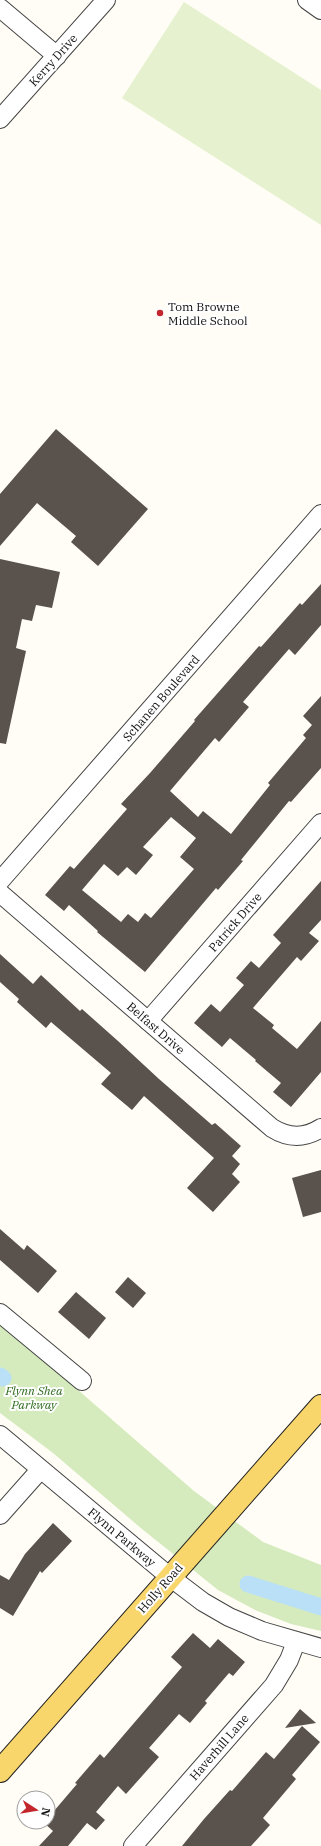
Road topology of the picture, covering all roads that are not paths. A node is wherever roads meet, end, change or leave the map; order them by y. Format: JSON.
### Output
{"nodes":[{"id":1,"x":106,"y":0,"type":"edge"},
{"id":2,"x":307,"y":0,"type":"edge"},
{"id":3,"x":0,"y":8,"type":"edge"},
{"id":4,"x":321,"y":10,"type":"edge"},
{"id":5,"x":57,"y":56,"type":"junction"},
{"id":6,"x":0,"y":119,"type":"edge"},
{"id":7,"x":321,"y":514,"type":"edge"},
{"id":8,"x":321,"y":823,"type":"edge"},
{"id":9,"x":0,"y":881,"type":"edge"},
{"id":10,"x":0,"y":893,"type":"edge"},
{"id":11,"x":148,"y":1021,"type":"junction"},
{"id":12,"x":321,"y":1128,"type":"edge"},
{"id":13,"x":0,"y":1313,"type":"edge"},
{"id":14,"x":82,"y":1381,"type":"dead end"},
{"id":15,"x":321,"y":1406,"type":"edge"},
{"id":16,"x":0,"y":1435,"type":"edge"},
{"id":17,"x":40,"y":1470,"type":"junction"},
{"id":18,"x":0,"y":1515,"type":"edge"},
{"id":19,"x":170,"y":1577,"type":"junction"},
{"id":20,"x":296,"y":1642,"type":"junction"},
{"id":21,"x":321,"y":1648,"type":"edge"},
{"id":22,"x":0,"y":1771,"type":"edge"},
{"id":23,"x":133,"y":1846,"type":"edge"}],
"edges":[{"from":1,"to":5,"type":"street","name":"Kerry Drive"},
{"from":2,"to":4,"type":"street"},
{"from":3,"to":5,"type":"street"},
{"from":5,"to":6,"type":"street","name":"Kerry Drive"},
{"from":7,"to":9,"type":"street","name":"Schanen Boulevard"},
{"from":8,"to":11,"type":"street","name":"Patrick Drive"},
{"from":10,"to":11,"type":"street","name":"Belfast Drive"},
{"from":11,"to":12,"type":"street","name":"Belfast Drive"},
{"from":13,"to":14,"type":"street"},
{"from":15,"to":19,"type":"main road","name":"Holly Road"},
{"from":16,"to":17,"type":"street","name":"Flynn Parkway"},
{"from":17,"to":18,"type":"street"},
{"from":17,"to":19,"type":"street","name":"Flynn Parkway"},
{"from":19,"to":20,"type":"street","name":"Flynn Parkway"},
{"from":19,"to":22,"type":"main road","name":"Holly Road"},
{"from":20,"to":21,"type":"street","name":"Flynn Parkway"},
{"from":20,"to":23,"type":"street","name":"Haverhill Lane"}]}
